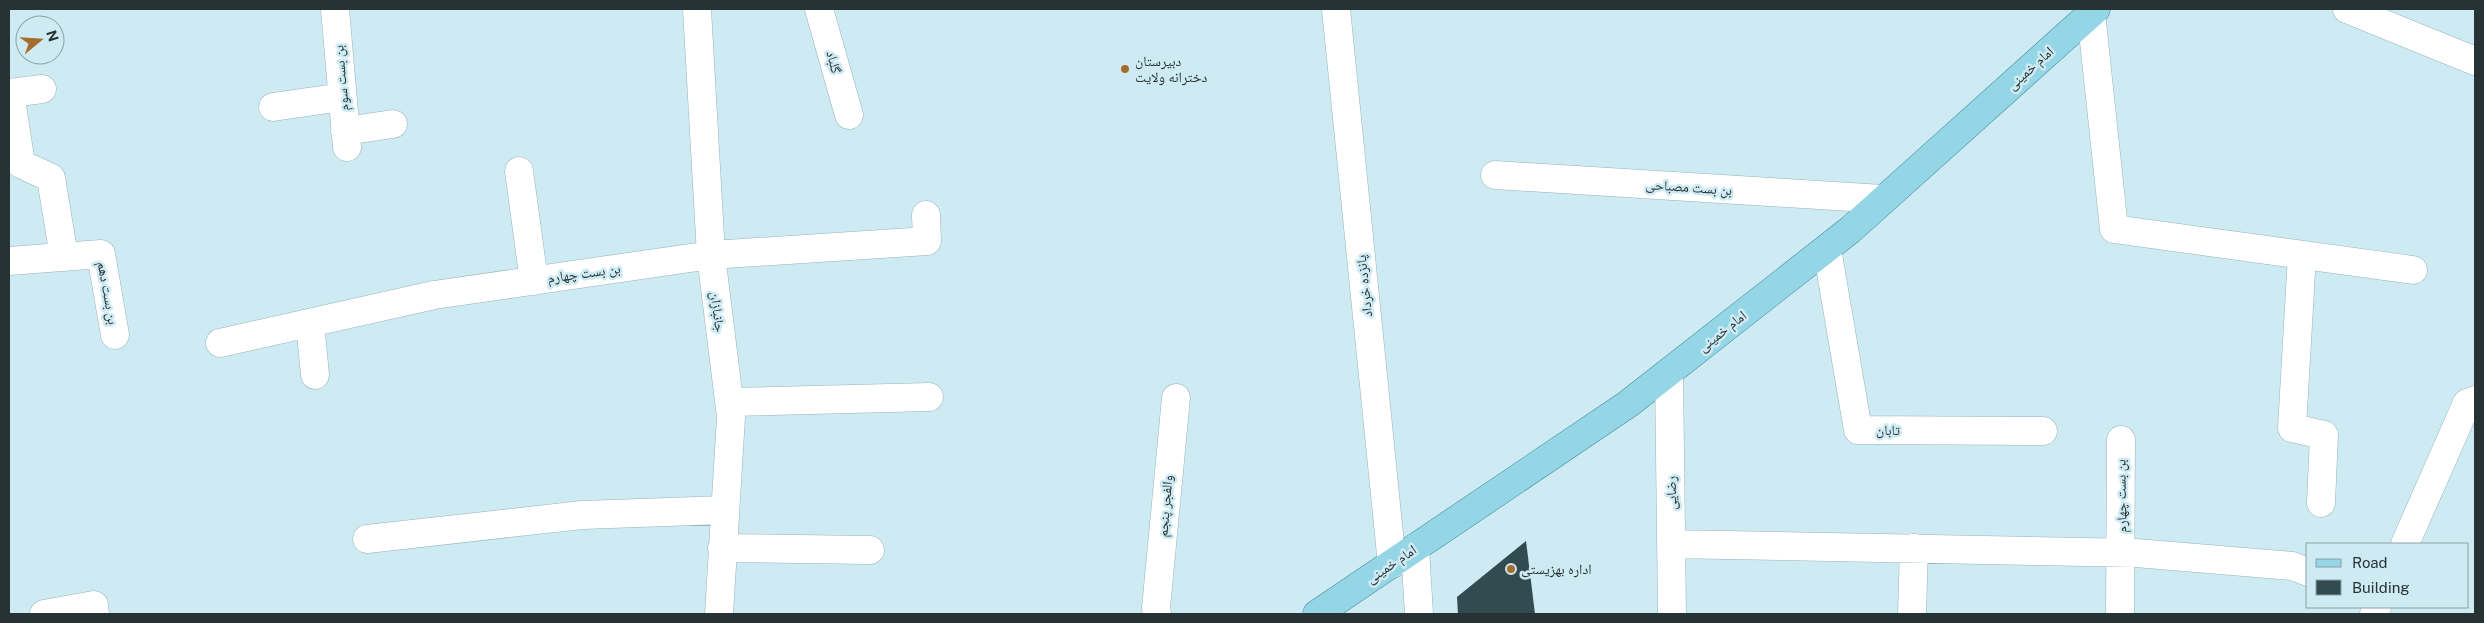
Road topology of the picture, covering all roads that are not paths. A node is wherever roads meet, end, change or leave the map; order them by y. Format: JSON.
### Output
{"nodes":[{"id":1,"x":335,"y":9,"type":"edge"},
{"id":2,"x":697,"y":9,"type":"edge"},
{"id":3,"x":819,"y":9,"type":"edge"},
{"id":4,"x":1336,"y":9,"type":"edge"},
{"id":5,"x":2347,"y":9,"type":"edge"},
{"id":6,"x":2094,"y":11,"type":"edge"},
{"id":7,"x":2475,"y":61,"type":"edge"},
{"id":8,"x":42,"y":90,"type":"dead end"},
{"id":9,"x":342,"y":96,"type":"junction"},
{"id":10,"x":273,"y":107,"type":"dead end"},
{"id":11,"x":849,"y":115,"type":"dead end"},
{"id":12,"x":393,"y":124,"type":"dead end"},
{"id":13,"x":519,"y":171,"type":"dead end"},
{"id":14,"x":1495,"y":175,"type":"dead end"},
{"id":15,"x":1883,"y":199,"type":"junction"},
{"id":16,"x":926,"y":215,"type":"dead end"},
{"id":17,"x":1827,"y":249,"type":"junction"},
{"id":18,"x":2302,"y":254,"type":"junction"},
{"id":19,"x":711,"y":255,"type":"junction"},
{"id":20,"x":64,"y":257,"type":"junction"},
{"id":21,"x":9,"y":261,"type":"edge"},
{"id":22,"x":2413,"y":270,"type":"dead end"},
{"id":23,"x":534,"y":281,"type":"junction"},
{"id":24,"x":310,"y":323,"type":"junction"},
{"id":25,"x":115,"y":334,"type":"dead end"},
{"id":26,"x":220,"y":343,"type":"dead end"},
{"id":27,"x":1669,"y":372,"type":"junction"},
{"id":28,"x":315,"y":375,"type":"dead end"},
{"id":29,"x":929,"y":397,"type":"dead end"},
{"id":30,"x":1176,"y":398,"type":"dead end"},
{"id":31,"x":2475,"y":400,"type":"edge"},
{"id":32,"x":730,"y":402,"type":"junction"},
{"id":33,"x":2043,"y":431,"type":"dead end"},
{"id":34,"x":2120,"y":440,"type":"dead end"},
{"id":35,"x":2321,"y":504,"type":"dead end"},
{"id":36,"x":724,"y":510,"type":"junction"},
{"id":37,"x":367,"y":539,"type":"dead end"},
{"id":38,"x":2405,"y":543,"type":"edge"},
{"id":39,"x":1671,"y":544,"type":"junction"},
{"id":40,"x":722,"y":548,"type":"junction"},
{"id":41,"x":1414,"y":548,"type":"junction"},
{"id":42,"x":1914,"y":548,"type":"junction"},
{"id":43,"x":870,"y":550,"type":"dead end"},
{"id":44,"x":2122,"y":552,"type":"junction"},
{"id":45,"x":1392,"y":564,"type":"junction"},
{"id":46,"x":2306,"y":571,"type":"edge"},
{"id":47,"x":44,"y":614,"type":"edge"},
{"id":48,"x":95,"y":614,"type":"edge"},
{"id":49,"x":719,"y":614,"type":"edge"},
{"id":50,"x":1157,"y":614,"type":"edge"},
{"id":51,"x":1317,"y":614,"type":"edge"},
{"id":52,"x":1419,"y":614,"type":"edge"},
{"id":53,"x":1672,"y":614,"type":"edge"},
{"id":54,"x":1912,"y":614,"type":"edge"},
{"id":55,"x":2120,"y":614,"type":"edge"}],
"edges":[{"from":1,"to":9,"type":"street","name":"بن بست سوم"},
{"from":2,"to":19,"type":"street","name":"جانبازان"},
{"from":3,"to":11,"type":"street","name":"گلباد"},
{"from":4,"to":45,"type":"street","name":"پانزده خرداد"},
{"from":5,"to":7,"type":"street"},
{"from":6,"to":15,"type":"main road","name":"امام خمینی"},
{"from":6,"to":18,"type":"street"},
{"from":8,"to":20,"type":"street"},
{"from":9,"to":10,"type":"street"},
{"from":9,"to":12,"type":"street","name":"بن بست سوم"},
{"from":13,"to":23,"type":"street"},
{"from":14,"to":15,"type":"street","name":"بن بست مصباحی"},
{"from":15,"to":17,"type":"main road","name":"امام خمینی"},
{"from":16,"to":19,"type":"street","name":"بن بست چهارم"},
{"from":17,"to":27,"type":"main road","name":"امام خمینی"},
{"from":17,"to":33,"type":"street","name":"تابان"},
{"from":18,"to":22,"type":"street"},
{"from":18,"to":35,"type":"street"},
{"from":19,"to":23,"type":"street","name":"بن بست چهارم"},
{"from":19,"to":32,"type":"street","name":"جانبازان"},
{"from":20,"to":21,"type":"street","name":"بن بست دهم"},
{"from":20,"to":25,"type":"street","name":"بن بست دهم"},
{"from":23,"to":24,"type":"street","name":"بن بست چهارم"},
{"from":24,"to":26,"type":"street","name":"بن بست چهارم"},
{"from":24,"to":28,"type":"street"},
{"from":27,"to":39,"type":"street","name":"رضایی"},
{"from":27,"to":41,"type":"main road","name":"امام خمینی"},
{"from":29,"to":32,"type":"street"},
{"from":30,"to":50,"type":"street","name":"والفجر پنجم"},
{"from":31,"to":38,"type":"street"},
{"from":32,"to":36,"type":"street","name":"جانبازان"},
{"from":34,"to":44,"type":"street","name":"بن بست چهارم"},
{"from":36,"to":37,"type":"street"},
{"from":36,"to":40,"type":"street","name":"جانبازان"},
{"from":39,"to":42,"type":"street"},
{"from":39,"to":53,"type":"street","name":"رضایی"},
{"from":40,"to":43,"type":"street"},
{"from":40,"to":49,"type":"street","name":"جانبازان"},
{"from":41,"to":45,"type":"main road","name":"امام خمینی"},
{"from":41,"to":52,"type":"street"},
{"from":42,"to":44,"type":"street"},
{"from":42,"to":54,"type":"street"},
{"from":44,"to":46,"type":"street"},
{"from":44,"to":55,"type":"street","name":"بن بست چهارم"},
{"from":45,"to":51,"type":"main road","name":"امام خمینی"},
{"from":47,"to":48,"type":"street"}]}
